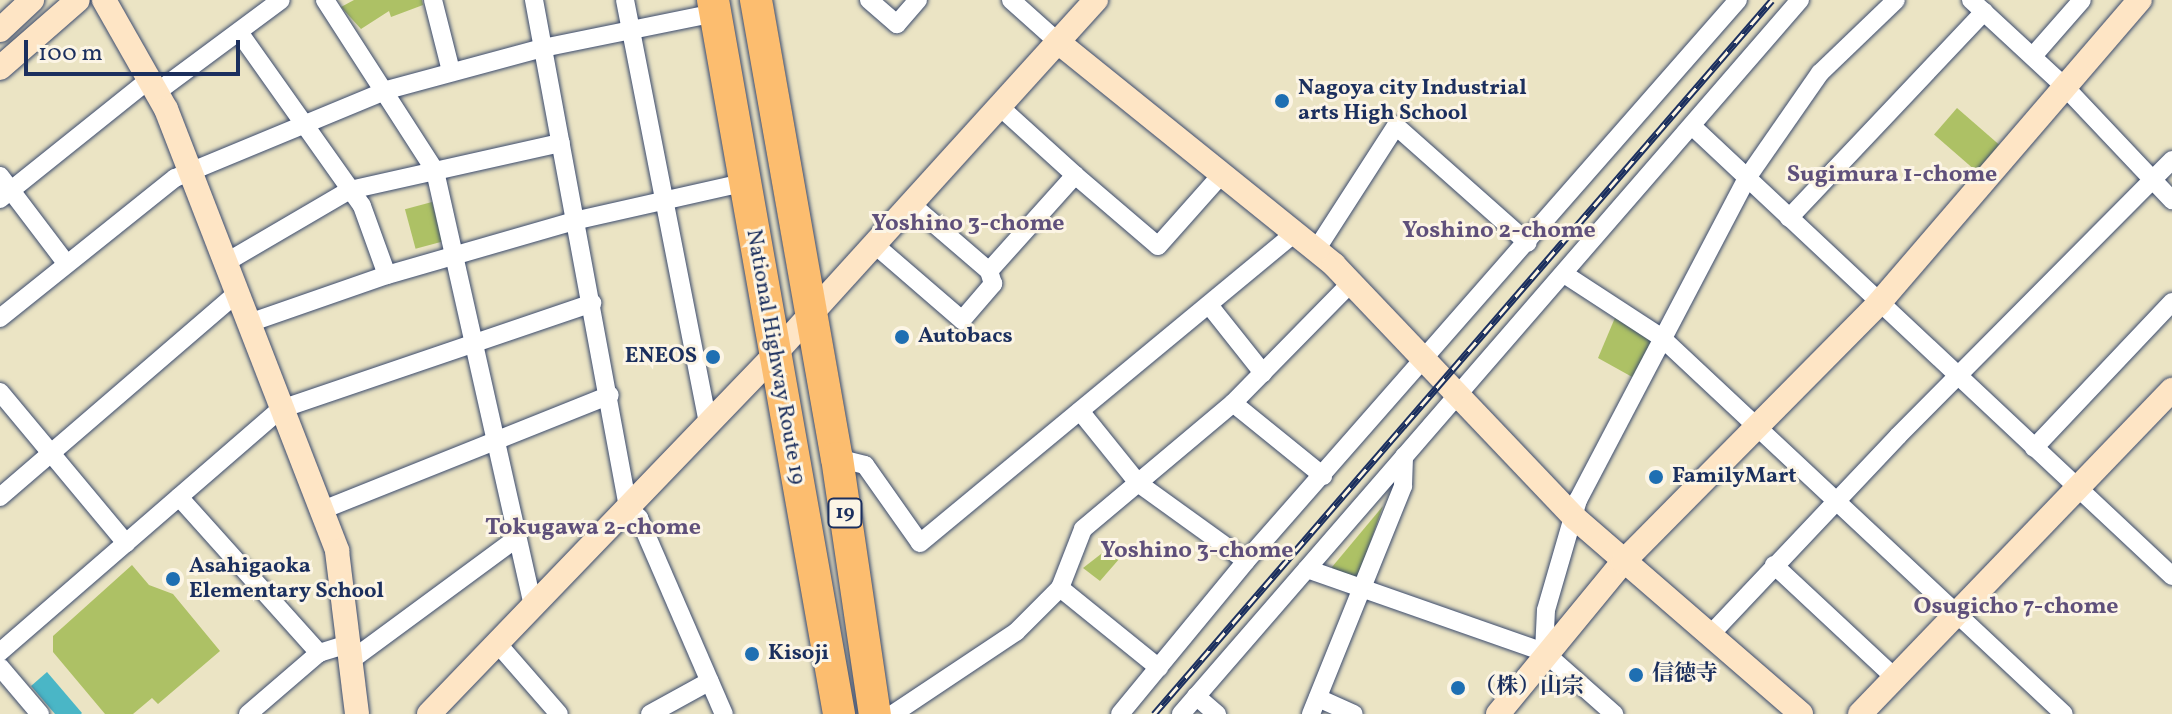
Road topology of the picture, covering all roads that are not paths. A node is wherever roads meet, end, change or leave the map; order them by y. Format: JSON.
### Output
{"nodes":[{"id":1,"x":32,"y":0,"type":"edge"},
{"id":2,"x":78,"y":0,"type":"edge"},
{"id":3,"x":104,"y":0,"type":"edge"},
{"id":4,"x":281,"y":0,"type":"edge"},
{"id":5,"x":325,"y":0,"type":"edge"},
{"id":6,"x":433,"y":0,"type":"edge"},
{"id":7,"x":534,"y":0,"type":"edge"},
{"id":8,"x":625,"y":0,"type":"edge"},
{"id":9,"x":756,"y":0,"type":"edge"},
{"id":10,"x":869,"y":0,"type":"edge"},
{"id":11,"x":918,"y":0,"type":"edge"},
{"id":12,"x":1011,"y":0,"type":"edge"},
{"id":13,"x":1096,"y":0,"type":"edge"},
{"id":14,"x":1738,"y":0,"type":"edge"},
{"id":15,"x":1800,"y":0,"type":"edge"},
{"id":16,"x":1896,"y":0,"type":"edge"},
{"id":17,"x":2082,"y":0,"type":"edge"},
{"id":18,"x":2140,"y":0,"type":"edge"},
{"id":19,"x":714,"y":6,"type":"edge"},
{"id":20,"x":1978,"y":6,"type":"edge"},
{"id":21,"x":630,"y":29,"type":"junction"},
{"id":22,"x":0,"y":30,"type":"edge"},
{"id":23,"x":241,"y":35,"type":"junction"},
{"id":24,"x":1058,"y":42,"type":"junction"},
{"id":25,"x":543,"y":48,"type":"junction"},
{"id":26,"x":2033,"y":56,"type":"junction"},
{"id":27,"x":0,"y":68,"type":"edge"},
{"id":28,"x":451,"y":71,"type":"junction"},
{"id":29,"x":153,"y":86,"type":"junction"},
{"id":30,"x":2065,"y":87,"type":"junction"},
{"id":31,"x":387,"y":90,"type":"junction"},
{"id":32,"x":1000,"y":107,"type":"junction"},
{"id":33,"x":304,"y":125,"type":"junction"},
{"id":34,"x":1692,"y":126,"type":"junction"},
{"id":35,"x":561,"y":143,"type":"junction"},
{"id":36,"x":2172,"y":160,"type":"edge"},
{"id":37,"x":435,"y":171,"type":"junction"},
{"id":38,"x":189,"y":172,"type":"junction"},
{"id":39,"x":1075,"y":175,"type":"junction"},
{"id":40,"x":1221,"y":175,"type":"junction"},
{"id":41,"x":2151,"y":177,"type":"junction"},
{"id":42,"x":1747,"y":178,"type":"junction"},
{"id":43,"x":746,"y":182,"type":"junction"},
{"id":44,"x":4,"y":189,"type":"edge"},
{"id":45,"x":350,"y":190,"type":"junction"},
{"id":46,"x":663,"y":199,"type":"junction"},
{"id":47,"x":2172,"y":200,"type":"edge"},
{"id":48,"x":911,"y":204,"type":"junction"},
{"id":49,"x":1789,"y":218,"type":"junction"},
{"id":50,"x":578,"y":220,"type":"junction"},
{"id":51,"x":1294,"y":234,"type":"junction"},
{"id":52,"x":1528,"y":243,"type":"junction"},
{"id":53,"x":875,"y":245,"type":"junction"},
{"id":54,"x":1316,"y":250,"type":"junction"},
{"id":55,"x":456,"y":256,"type":"junction"},
{"id":56,"x":66,"y":263,"type":"junction"},
{"id":57,"x":225,"y":263,"type":"junction"},
{"id":58,"x":989,"y":271,"type":"junction"},
{"id":59,"x":1564,"y":274,"type":"junction"},
{"id":60,"x":387,"y":275,"type":"junction"},
{"id":61,"x":1351,"y":283,"type":"junction"},
{"id":62,"x":236,"y":294,"type":"junction"},
{"id":63,"x":2172,"y":302,"type":"edge"},
{"id":64,"x":592,"y":303,"type":"junction"},
{"id":65,"x":1879,"y":303,"type":"junction"},
{"id":66,"x":1209,"y":305,"type":"junction"},
{"id":67,"x":812,"y":313,"type":"junction"},
{"id":68,"x":0,"y":318,"type":"edge"},
{"id":69,"x":249,"y":323,"type":"junction"},
{"id":70,"x":1662,"y":338,"type":"junction"},
{"id":71,"x":475,"y":342,"type":"junction"},
{"id":72,"x":773,"y":356,"type":"junction"},
{"id":73,"x":1426,"y":362,"type":"junction"},
{"id":74,"x":1263,"y":373,"type":"junction"},
{"id":75,"x":1959,"y":376,"type":"junction"},
{"id":76,"x":2172,"y":390,"type":"edge"},
{"id":77,"x":0,"y":392,"type":"edge"},
{"id":78,"x":610,"y":395,"type":"junction"},
{"id":79,"x":1458,"y":395,"type":"junction"},
{"id":80,"x":1233,"y":403,"type":"junction"},
{"id":81,"x":281,"y":409,"type":"junction"},
{"id":82,"x":1080,"y":411,"type":"junction"},
{"id":83,"x":708,"y":424,"type":"junction"},
{"id":84,"x":1757,"y":426,"type":"junction"},
{"id":85,"x":497,"y":439,"type":"junction"},
{"id":86,"x":2034,"y":448,"type":"junction"},
{"id":87,"x":53,"y":453,"type":"junction"},
{"id":88,"x":1404,"y":456,"type":"junction"},
{"id":89,"x":837,"y":458,"type":"junction"},
{"id":90,"x":1323,"y":476,"type":"junction"},
{"id":91,"x":1138,"y":483,"type":"junction"},
{"id":92,"x":2080,"y":488,"type":"junction"},
{"id":93,"x":0,"y":497,"type":"edge"},
{"id":94,"x":179,"y":497,"type":"junction"},
{"id":95,"x":1838,"y":501,"type":"junction"},
{"id":96,"x":628,"y":507,"type":"junction"},
{"id":97,"x":320,"y":511,"type":"junction"},
{"id":98,"x":1575,"y":518,"type":"junction"},
{"id":99,"x":517,"y":538,"type":"junction"},
{"id":100,"x":126,"y":543,"type":"junction"},
{"id":101,"x":1246,"y":561,"type":"junction"},
{"id":102,"x":1623,"y":562,"type":"junction"},
{"id":103,"x":1774,"y":565,"type":"junction"},
{"id":104,"x":1307,"y":569,"type":"junction"},
{"id":105,"x":2172,"y":576,"type":"edge"},
{"id":106,"x":1060,"y":588,"type":"junction"},
{"id":107,"x":1361,"y":591,"type":"junction"},
{"id":108,"x":533,"y":605,"type":"junction"},
{"id":109,"x":1958,"y":610,"type":"junction"},
{"id":110,"x":1710,"y":635,"type":"junction"},
{"id":111,"x":497,"y":643,"type":"junction"},
{"id":112,"x":0,"y":652,"type":"edge"},
{"id":113,"x":349,"y":652,"type":"junction"},
{"id":114,"x":1544,"y":652,"type":"junction"},
{"id":115,"x":319,"y":653,"type":"junction"},
{"id":116,"x":0,"y":667,"type":"edge"},
{"id":117,"x":1159,"y":668,"type":"junction"},
{"id":118,"x":1894,"y":677,"type":"junction"},
{"id":119,"x":710,"y":681,"type":"junction"},
{"id":120,"x":1196,"y":696,"type":"junction"},
{"id":121,"x":1314,"y":706,"type":"edge"},
{"id":122,"x":40,"y":714,"type":"edge"},
{"id":123,"x":248,"y":714,"type":"edge"},
{"id":124,"x":357,"y":714,"type":"edge"},
{"id":125,"x":429,"y":714,"type":"edge"},
{"id":126,"x":559,"y":714,"type":"edge"},
{"id":127,"x":650,"y":714,"type":"edge"},
{"id":128,"x":724,"y":714,"type":"edge"},
{"id":129,"x":839,"y":714,"type":"edge"},
{"id":130,"x":875,"y":714,"type":"edge"},
{"id":131,"x":893,"y":714,"type":"edge"},
{"id":132,"x":1120,"y":714,"type":"edge"},
{"id":133,"x":1181,"y":714,"type":"edge"},
{"id":134,"x":1217,"y":714,"type":"edge"},
{"id":135,"x":1354,"y":714,"type":"edge"},
{"id":136,"x":1498,"y":714,"type":"edge"},
{"id":137,"x":1614,"y":714,"type":"edge"},
{"id":138,"x":1801,"y":714,"type":"edge"},
{"id":139,"x":1860,"y":714,"type":"edge"},
{"id":140,"x":2064,"y":714,"type":"edge"}],
"edges":[{"from":1,"to":22,"type":"street"},
{"from":2,"to":27,"type":"street"},
{"from":3,"to":29,"type":"street"},
{"from":4,"to":23,"type":"street"},
{"from":5,"to":31,"type":"street"},
{"from":6,"to":28,"type":"street"},
{"from":7,"to":25,"type":"street"},
{"from":8,"to":21,"type":"street"},
{"from":9,"to":67,"type":"highway","name":"National Highway Route 19","number":"19"},
{"from":10,"to":11,"type":"street"},
{"from":12,"to":24,"type":"street"},
{"from":13,"to":24,"type":"street"},
{"from":14,"to":52,"type":"street"},
{"from":15,"to":34,"type":"street"},
{"from":16,"to":42,"type":"street"},
{"from":17,"to":26,"type":"street"},
{"from":18,"to":30,"type":"street"},
{"from":19,"to":21,"type":"street"},
{"from":19,"to":43,"type":"highway","name":"National Highway Route 19","number":"19"},
{"from":20,"to":26,"type":"street"},
{"from":20,"to":49,"type":"street"},
{"from":21,"to":25,"type":"street"},
{"from":21,"to":46,"type":"street"},
{"from":23,"to":29,"type":"street"},
{"from":23,"to":33,"type":"street"},
{"from":24,"to":32,"type":"street"},
{"from":24,"to":40,"type":"street"},
{"from":25,"to":28,"type":"street"},
{"from":25,"to":35,"type":"street"},
{"from":26,"to":30,"type":"street"},
{"from":28,"to":31,"type":"street"},
{"from":29,"to":38,"type":"street"},
{"from":29,"to":44,"type":"street"},
{"from":30,"to":41,"type":"street"},
{"from":30,"to":65,"type":"street"},
{"from":31,"to":33,"type":"street"},
{"from":31,"to":37,"type":"street"},
{"from":32,"to":39,"type":"street"},
{"from":32,"to":48,"type":"street"},
{"from":33,"to":38,"type":"street"},
{"from":33,"to":45,"type":"street"},
{"from":34,"to":42,"type":"street"},
{"from":34,"to":59,"type":"street"},
{"from":35,"to":37,"type":"street"},
{"from":35,"to":50,"type":"street"},
{"from":36,"to":41,"type":"street"},
{"from":37,"to":45,"type":"street"},
{"from":37,"to":55,"type":"street"},
{"from":38,"to":56,"type":"street"},
{"from":38,"to":57,"type":"street"},
{"from":39,"to":40,"type":"street"},
{"from":39,"to":58,"type":"street"},
{"from":40,"to":51,"type":"street"},
{"from":41,"to":47,"type":"street"},
{"from":41,"to":75,"type":"street"},
{"from":42,"to":49,"type":"street"},
{"from":42,"to":70,"type":"street"},
{"from":43,"to":46,"type":"street"},
{"from":43,"to":72,"type":"highway","name":"National Highway Route 19","number":"19"},
{"from":44,"to":56,"type":"street"},
{"from":45,"to":57,"type":"street"},
{"from":45,"to":60,"type":"street"},
{"from":46,"to":50,"type":"street"},
{"from":46,"to":83,"type":"street"},
{"from":48,"to":53,"type":"street"},
{"from":48,"to":58,"type":"street"},
{"from":49,"to":65,"type":"street"},
{"from":50,"to":55,"type":"street"},
{"from":50,"to":64,"type":"street"},
{"from":51,"to":54,"type":"street"},
{"from":51,"to":66,"type":"street"},
{"from":52,"to":54,"type":"street"},
{"from":52,"to":73,"type":"street"},
{"from":53,"to":58,"type":"street"},
{"from":53,"to":67,"type":"street"},
{"from":54,"to":61,"type":"street"},
{"from":55,"to":60,"type":"street"},
{"from":55,"to":71,"type":"street"},
{"from":56,"to":68,"type":"street"},
{"from":57,"to":62,"type":"street"},
{"from":59,"to":70,"type":"street"},
{"from":59,"to":79,"type":"street"},
{"from":60,"to":69,"type":"street"},
{"from":61,"to":73,"type":"street"},
{"from":61,"to":74,"type":"street"},
{"from":62,"to":69,"type":"street"},
{"from":62,"to":87,"type":"street"},
{"from":63,"to":86,"type":"street"},
{"from":64,"to":71,"type":"street"},
{"from":64,"to":78,"type":"street"},
{"from":65,"to":75,"type":"street"},
{"from":65,"to":84,"type":"street"},
{"from":66,"to":74,"type":"street"},
{"from":66,"to":82,"type":"street"},
{"from":67,"to":72,"type":"street"},
{"from":67,"to":89,"type":"highway","name":"National Highway Route 19","number":"19"},
{"from":69,"to":81,"type":"street"},
{"from":70,"to":84,"type":"street"},
{"from":70,"to":98,"type":"street"},
{"from":71,"to":81,"type":"street"},
{"from":71,"to":85,"type":"street"},
{"from":72,"to":83,"type":"street"},
{"from":72,"to":129,"type":"highway","name":"National Highway Route 19","number":"19"},
{"from":73,"to":79,"type":"street"},
{"from":73,"to":90,"type":"street"},
{"from":74,"to":80,"type":"street"},
{"from":75,"to":86,"type":"street"},
{"from":75,"to":95,"type":"street"},
{"from":76,"to":92,"type":"street"},
{"from":77,"to":87,"type":"street"},
{"from":78,"to":85,"type":"street"},
{"from":78,"to":96,"type":"street"},
{"from":79,"to":88,"type":"street"},
{"from":79,"to":98,"type":"street"},
{"from":80,"to":90,"type":"street"},
{"from":80,"to":91,"type":"street"},
{"from":81,"to":94,"type":"street"},
{"from":81,"to":97,"type":"street"},
{"from":82,"to":89,"type":"street"},
{"from":82,"to":91,"type":"street"},
{"from":83,"to":96,"type":"street"},
{"from":84,"to":95,"type":"street"},
{"from":84,"to":102,"type":"street"},
{"from":85,"to":97,"type":"street"},
{"from":85,"to":99,"type":"street"},
{"from":86,"to":92,"type":"street"},
{"from":87,"to":93,"type":"street"},
{"from":87,"to":100,"type":"street"},
{"from":88,"to":104,"type":"street"},
{"from":88,"to":107,"type":"street"},
{"from":89,"to":130,"type":"highway","name":"National Highway Route 19","number":"19"},
{"from":90,"to":101,"type":"street"},
{"from":91,"to":101,"type":"street"},
{"from":91,"to":106,"type":"street"},
{"from":92,"to":105,"type":"street"},
{"from":92,"to":109,"type":"street"},
{"from":94,"to":100,"type":"street"},
{"from":94,"to":115,"type":"street"},
{"from":95,"to":103,"type":"street"},
{"from":95,"to":109,"type":"street"},
{"from":96,"to":108,"type":"street"},
{"from":96,"to":119,"type":"street"},
{"from":97,"to":113,"type":"street"},
{"from":98,"to":102,"type":"street"},
{"from":98,"to":114,"type":"street"},
{"from":99,"to":108,"type":"street"},
{"from":99,"to":113,"type":"street"},
{"from":100,"to":112,"type":"street"},
{"from":101,"to":117,"type":"street"},
{"from":102,"to":110,"type":"street"},
{"from":102,"to":114,"type":"street"},
{"from":103,"to":110,"type":"street"},
{"from":103,"to":118,"type":"street"},
{"from":104,"to":107,"type":"street"},
{"from":104,"to":120,"type":"street"},
{"from":106,"to":117,"type":"street"},
{"from":106,"to":131,"type":"street"},
{"from":107,"to":114,"type":"street"},
{"from":107,"to":121,"type":"street"},
{"from":108,"to":111,"type":"street"},
{"from":109,"to":118,"type":"street"},
{"from":109,"to":140,"type":"street"},
{"from":110,"to":138,"type":"street"},
{"from":111,"to":125,"type":"street"},
{"from":111,"to":126,"type":"street"},
{"from":113,"to":115,"type":"street"},
{"from":113,"to":124,"type":"street"},
{"from":114,"to":136,"type":"street"},
{"from":114,"to":137,"type":"street"},
{"from":115,"to":123,"type":"street"},
{"from":116,"to":122,"type":"street"},
{"from":117,"to":132,"type":"street"},
{"from":118,"to":139,"type":"street"},
{"from":119,"to":127,"type":"street"},
{"from":119,"to":128,"type":"street"},
{"from":120,"to":133,"type":"street"},
{"from":120,"to":134,"type":"street"},
{"from":121,"to":135,"type":"street"}]}
